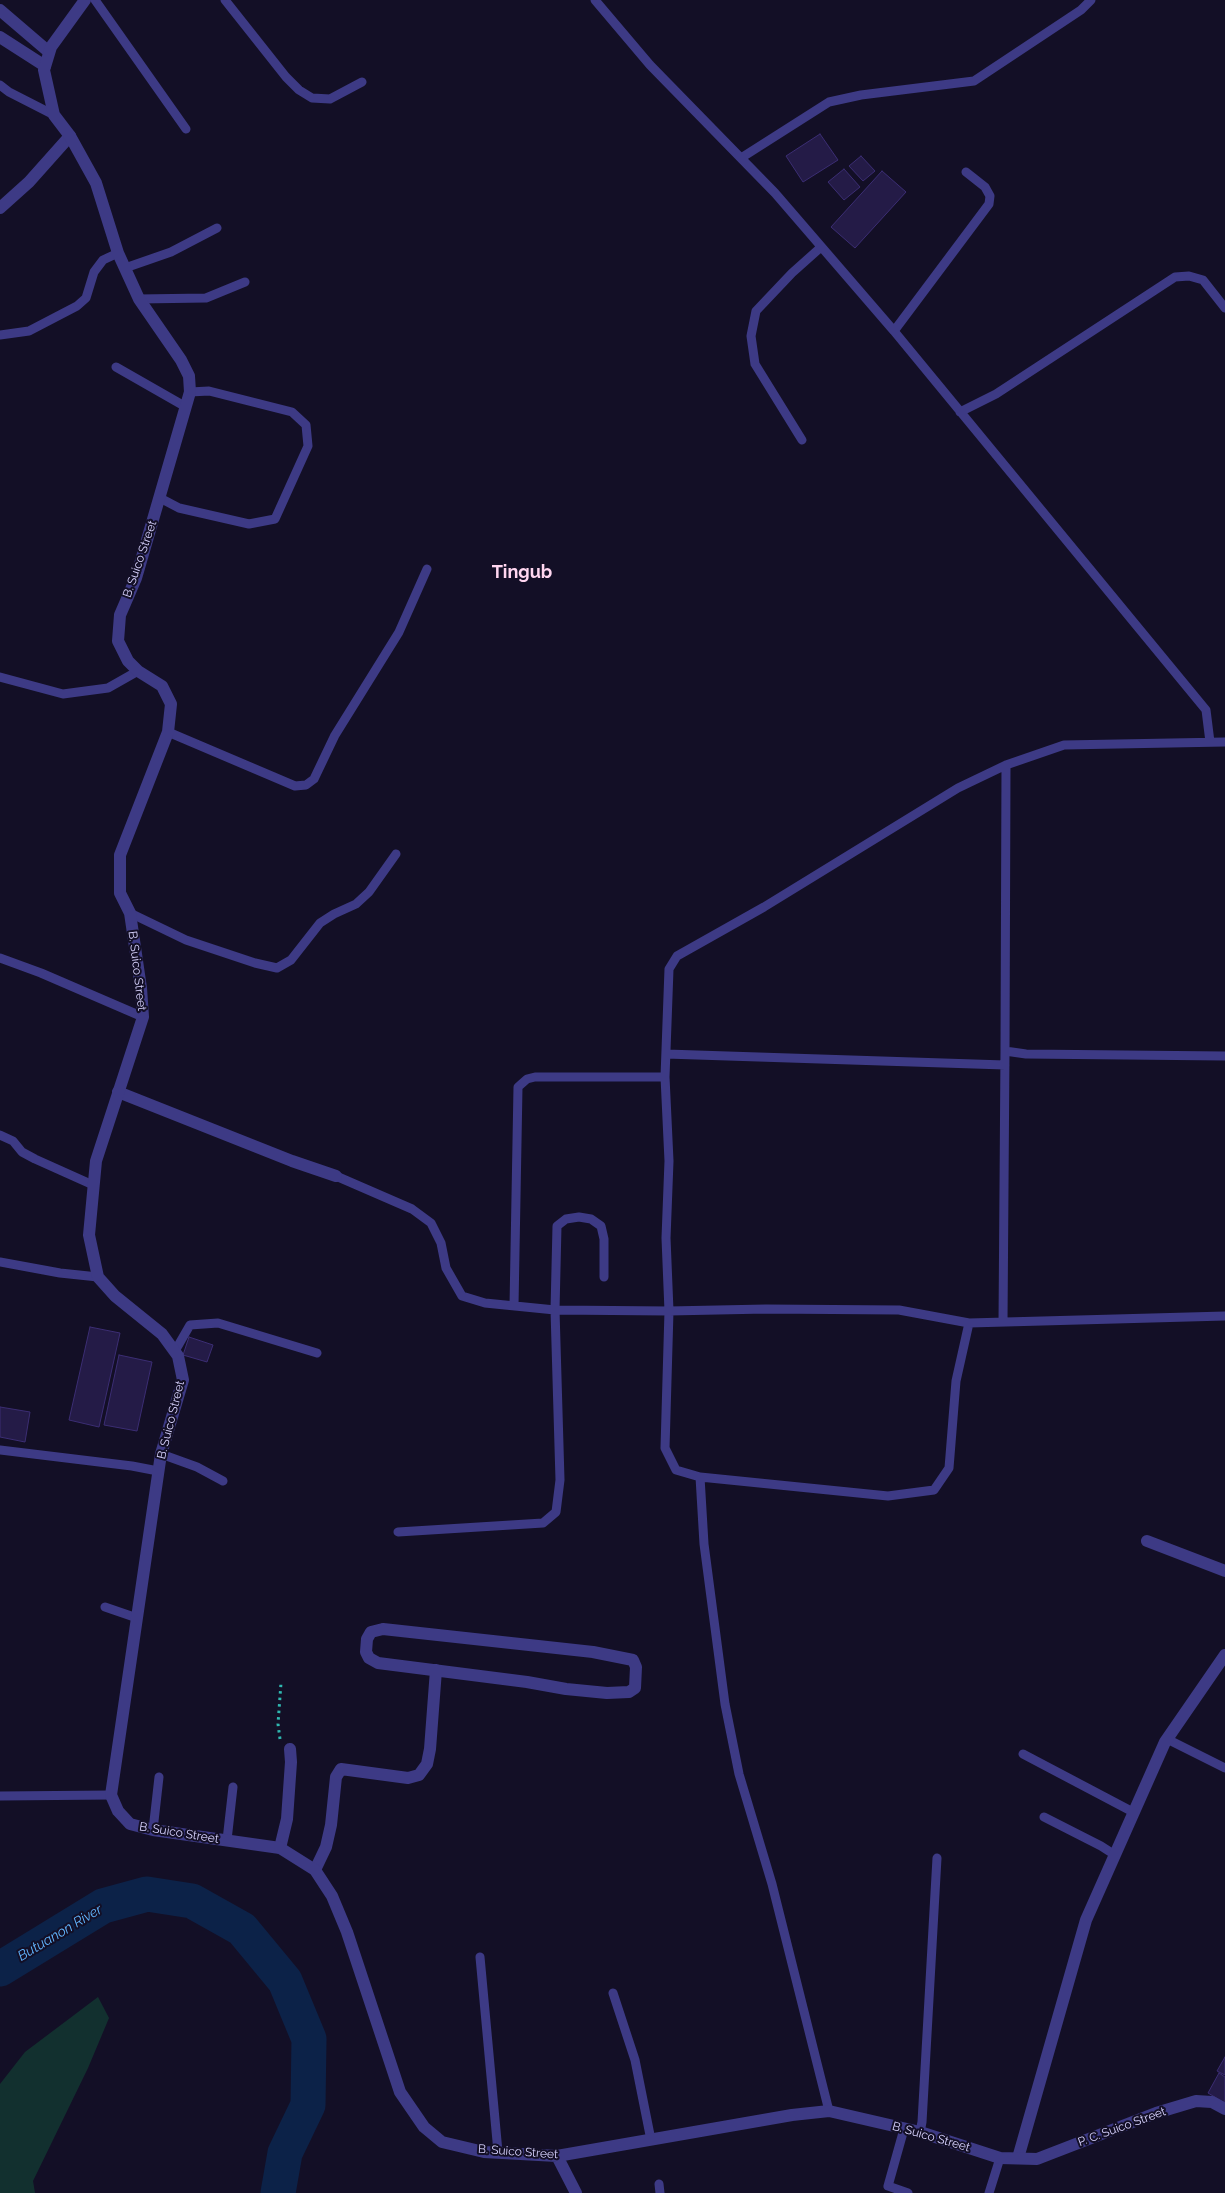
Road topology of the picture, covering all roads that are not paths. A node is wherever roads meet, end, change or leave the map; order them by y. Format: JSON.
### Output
{"nodes":[{"id":1,"x":95,"y":0,"type":"edge"},
{"id":2,"x":225,"y":0,"type":"edge"},
{"id":3,"x":595,"y":0,"type":"edge"},
{"id":4,"x":1091,"y":0,"type":"edge"},
{"id":5,"x":81,"y":2,"type":"edge"},
{"id":6,"x":0,"y":10,"type":"edge"},
{"id":7,"x":0,"y":37,"type":"edge"},
{"id":8,"x":49,"y":52,"type":"junction"},
{"id":9,"x":46,"y":66,"type":"junction"},
{"id":10,"x":362,"y":82,"type":"dead end"},
{"id":11,"x":0,"y":85,"type":"edge"},
{"id":12,"x":54,"y":115,"type":"junction"},
{"id":13,"x":186,"y":129,"type":"dead end"},
{"id":14,"x":70,"y":136,"type":"junction"},
{"id":15,"x":741,"y":158,"type":"junction"},
{"id":16,"x":966,"y":172,"type":"dead end"},
{"id":17,"x":0,"y":208,"type":"edge"},
{"id":18,"x":217,"y":228,"type":"dead end"},
{"id":19,"x":820,"y":248,"type":"junction"},
{"id":20,"x":118,"y":253,"type":"junction"},
{"id":21,"x":125,"y":268,"type":"junction"},
{"id":22,"x":245,"y":282,"type":"dead end"},
{"id":23,"x":139,"y":299,"type":"junction"},
{"id":24,"x":1225,"y":308,"type":"edge"},
{"id":25,"x":894,"y":332,"type":"junction"},
{"id":26,"x":0,"y":335,"type":"edge"},
{"id":27,"x":116,"y":367,"type":"dead end"},
{"id":28,"x":190,"y":392,"type":"junction"},
{"id":29,"x":186,"y":407,"type":"junction"},
{"id":30,"x":960,"y":412,"type":"junction"},
{"id":31,"x":802,"y":440,"type":"dead end"},
{"id":32,"x":160,"y":498,"type":"junction"},
{"id":33,"x":427,"y":569,"type":"dead end"},
{"id":34,"x":138,"y":671,"type":"junction"},
{"id":35,"x":0,"y":677,"type":"edge"},
{"id":36,"x":168,"y":732,"type":"junction"},
{"id":37,"x":1210,"y":742,"type":"junction"},
{"id":38,"x":1225,"y":742,"type":"edge"},
{"id":39,"x":1006,"y":765,"type":"junction"},
{"id":40,"x":396,"y":854,"type":"dead end"},
{"id":41,"x":130,"y":913,"type":"junction"},
{"id":42,"x":0,"y":958,"type":"edge"},
{"id":43,"x":143,"y":1017,"type":"junction"},
{"id":44,"x":1005,"y":1051,"type":"junction"},
{"id":45,"x":666,"y":1054,"type":"junction"},
{"id":46,"x":1225,"y":1056,"type":"edge"},
{"id":47,"x":1005,"y":1065,"type":"junction"},
{"id":48,"x":665,"y":1077,"type":"junction"},
{"id":49,"x":118,"y":1092,"type":"junction"},
{"id":50,"x":0,"y":1135,"type":"edge"},
{"id":51,"x":336,"y":1176,"type":"joint"},
{"id":52,"x":93,"y":1185,"type":"junction"},
{"id":53,"x":0,"y":1262,"type":"edge"},
{"id":54,"x":98,"y":1277,"type":"junction"},
{"id":55,"x":604,"y":1277,"type":"dead end"},
{"id":56,"x":514,"y":1306,"type":"junction"},
{"id":57,"x":555,"y":1310,"type":"junction"},
{"id":58,"x":669,"y":1311,"type":"junction"},
{"id":59,"x":1225,"y":1316,"type":"edge"},
{"id":60,"x":1003,"y":1322,"type":"junction"},
{"id":61,"x":969,"y":1323,"type":"junction"},
{"id":62,"x":175,"y":1351,"type":"junction"},
{"id":63,"x":318,"y":1352,"type":"dead end"},
{"id":64,"x":0,"y":1450,"type":"edge"},
{"id":65,"x":161,"y":1454,"type":"junction"},
{"id":66,"x":158,"y":1471,"type":"junction"},
{"id":67,"x":700,"y":1477,"type":"junction"},
{"id":68,"x":224,"y":1481,"type":"dead end"},
{"id":69,"x":398,"y":1532,"type":"dead end"},
{"id":70,"x":1147,"y":1541,"type":"dead end"},
{"id":71,"x":1225,"y":1571,"type":"edge"},
{"id":72,"x":105,"y":1607,"type":"dead end"},
{"id":73,"x":137,"y":1618,"type":"junction"},
{"id":74,"x":1225,"y":1656,"type":"edge"},
{"id":75,"x":436,"y":1670,"type":"junction"},
{"id":76,"x":1167,"y":1739,"type":"junction"},
{"id":77,"x":290,"y":1749,"type":"road end"},
{"id":78,"x":1023,"y":1754,"type":"dead end"},
{"id":79,"x":1225,"y":1768,"type":"edge"},
{"id":80,"x":159,"y":1777,"type":"dead end"},
{"id":81,"x":233,"y":1787,"type":"dead end"},
{"id":82,"x":111,"y":1795,"type":"junction"},
{"id":83,"x":0,"y":1796,"type":"edge"},
{"id":84,"x":1134,"y":1812,"type":"junction"},
{"id":85,"x":1044,"y":1816,"type":"dead end"},
{"id":86,"x":153,"y":1830,"type":"junction"},
{"id":87,"x":227,"y":1840,"type":"junction"},
{"id":88,"x":280,"y":1848,"type":"junction"},
{"id":89,"x":1115,"y":1855,"type":"junction"},
{"id":90,"x":937,"y":1858,"type":"dead end"},
{"id":91,"x":315,"y":1870,"type":"junction"},
{"id":92,"x":480,"y":1957,"type":"dead end"},
{"id":93,"x":613,"y":1993,"type":"dead end"},
{"id":94,"x":1225,"y":2109,"type":"edge"},
{"id":95,"x":829,"y":2111,"type":"junction"},
{"id":96,"x":904,"y":2128,"type":"junction"},
{"id":97,"x":920,"y":2132,"type":"junction"},
{"id":98,"x":651,"y":2140,"type":"junction"},
{"id":99,"x":498,"y":2152,"type":"junction"},
{"id":100,"x":557,"y":2156,"type":"junction"},
{"id":101,"x":1000,"y":2158,"type":"junction"},
{"id":102,"x":1018,"y":2158,"type":"junction"},
{"id":103,"x":576,"y":2193,"type":"edge"},
{"id":104,"x":908,"y":2193,"type":"edge"},
{"id":105,"x":989,"y":2193,"type":"edge"}],
"edges":[{"from":1,"to":13,"type":"lane"},
{"from":2,"to":10,"type":"lane"},
{"from":3,"to":15,"type":"lane"},
{"from":4,"to":15,"type":"lane"},
{"from":5,"to":8,"type":"street","name":"B. Suico Street"},
{"from":6,"to":8,"type":"street"},
{"from":7,"to":9,"type":"street"},
{"from":8,"to":9,"type":"street","name":"B. Suico Street"},
{"from":9,"to":12,"type":"street","name":"B. Suico Street"},
{"from":11,"to":12,"type":"lane"},
{"from":12,"to":14,"type":"street","name":"B. Suico Street"},
{"from":14,"to":17,"type":"street"},
{"from":14,"to":20,"type":"street","name":"B. Suico Street"},
{"from":15,"to":19,"type":"lane"},
{"from":16,"to":25,"type":"lane"},
{"from":18,"to":21,"type":"lane"},
{"from":19,"to":25,"type":"lane"},
{"from":19,"to":31,"type":"lane"},
{"from":20,"to":21,"type":"street","name":"B. Suico Street"},
{"from":20,"to":26,"type":"lane"},
{"from":21,"to":23,"type":"street","name":"B. Suico Street"},
{"from":22,"to":23,"type":"lane"},
{"from":23,"to":28,"type":"street","name":"B. Suico Street"},
{"from":24,"to":30,"type":"lane"},
{"from":25,"to":30,"type":"lane"},
{"from":27,"to":29,"type":"lane"},
{"from":28,"to":29,"type":"street","name":"B. Suico Street"},
{"from":28,"to":32,"type":"lane"},
{"from":29,"to":32,"type":"street","name":"B. Suico Street"},
{"from":30,"to":37,"type":"lane"},
{"from":32,"to":34,"type":"street","name":"B. Suico Street"},
{"from":33,"to":36,"type":"lane"},
{"from":34,"to":35,"type":"lane"},
{"from":34,"to":36,"type":"street","name":"B. Suico Street"},
{"from":36,"to":41,"type":"street","name":"B. Suico Street"},
{"from":37,"to":38,"type":"lane"},
{"from":37,"to":39,"type":"lane"},
{"from":39,"to":44,"type":"lane"},
{"from":39,"to":45,"type":"lane"},
{"from":40,"to":41,"type":"lane"},
{"from":41,"to":43,"type":"street","name":"B. Suico Street"},
{"from":42,"to":43,"type":"lane"},
{"from":43,"to":49,"type":"street","name":"B. Suico Street"},
{"from":44,"to":46,"type":"lane"},
{"from":44,"to":47,"type":"lane"},
{"from":45,"to":47,"type":"lane"},
{"from":45,"to":48,"type":"lane"},
{"from":47,"to":60,"type":"lane"},
{"from":48,"to":56,"type":"lane"},
{"from":48,"to":58,"type":"lane"},
{"from":49,"to":51,"type":"street"},
{"from":49,"to":52,"type":"street","name":"B. Suico Street"},
{"from":50,"to":52,"type":"lane"},
{"from":51,"to":56,"type":"lane"},
{"from":52,"to":54,"type":"street","name":"B. Suico Street"},
{"from":53,"to":54,"type":"lane"},
{"from":54,"to":62,"type":"street","name":"B. Suico Street"},
{"from":55,"to":57,"type":"lane"},
{"from":56,"to":57,"type":"lane"},
{"from":57,"to":58,"type":"lane"},
{"from":57,"to":69,"type":"lane"},
{"from":58,"to":61,"type":"lane"},
{"from":58,"to":67,"type":"lane"},
{"from":59,"to":60,"type":"lane"},
{"from":60,"to":61,"type":"lane"},
{"from":61,"to":67,"type":"lane"},
{"from":62,"to":63,"type":"lane"},
{"from":62,"to":65,"type":"street","name":"B. Suico Street"},
{"from":64,"to":66,"type":"lane"},
{"from":65,"to":66,"type":"street","name":"B. Suico Street"},
{"from":65,"to":68,"type":"lane"},
{"from":66,"to":73,"type":"street","name":"B. Suico Street"},
{"from":67,"to":95,"type":"lane"},
{"from":70,"to":71,"type":"street"},
{"from":72,"to":73,"type":"lane"},
{"from":73,"to":82,"type":"street","name":"B. Suico Street"},
{"from":74,"to":76,"type":"street"},
{"from":75,"to":75,"type":"street"},
{"from":75,"to":91,"type":"street"},
{"from":76,"to":79,"type":"lane"},
{"from":76,"to":84,"type":"street"},
{"from":77,"to":88,"type":"street"},
{"from":78,"to":84,"type":"lane"},
{"from":80,"to":86,"type":"lane"},
{"from":81,"to":87,"type":"lane"},
{"from":82,"to":83,"type":"lane"},
{"from":82,"to":86,"type":"street","name":"B. Suico Street"},
{"from":84,"to":89,"type":"street"},
{"from":85,"to":89,"type":"lane"},
{"from":86,"to":87,"type":"street","name":"B. Suico Street"},
{"from":87,"to":88,"type":"street","name":"B. Suico Street"},
{"from":88,"to":91,"type":"street","name":"B. Suico Street"},
{"from":89,"to":102,"type":"street"},
{"from":90,"to":97,"type":"lane"},
{"from":91,"to":99,"type":"street","name":"B. Suico Street"},
{"from":92,"to":99,"type":"lane"},
{"from":93,"to":98,"type":"lane"},
{"from":94,"to":102,"type":"street","name":"P. C. Suico Street"},
{"from":95,"to":96,"type":"street","name":"B. Suico Street"},
{"from":95,"to":98,"type":"street","name":"B. Suico Street"},
{"from":96,"to":97,"type":"street","name":"B. Suico Street"},
{"from":96,"to":104,"type":"lane"},
{"from":97,"to":101,"type":"street","name":"B. Suico Street"},
{"from":98,"to":100,"type":"street","name":"B. Suico Street"},
{"from":99,"to":100,"type":"street","name":"B. Suico Street"},
{"from":100,"to":103,"type":"street"},
{"from":101,"to":102,"type":"street","name":"B. Suico Street"},
{"from":101,"to":105,"type":"lane"}]}
